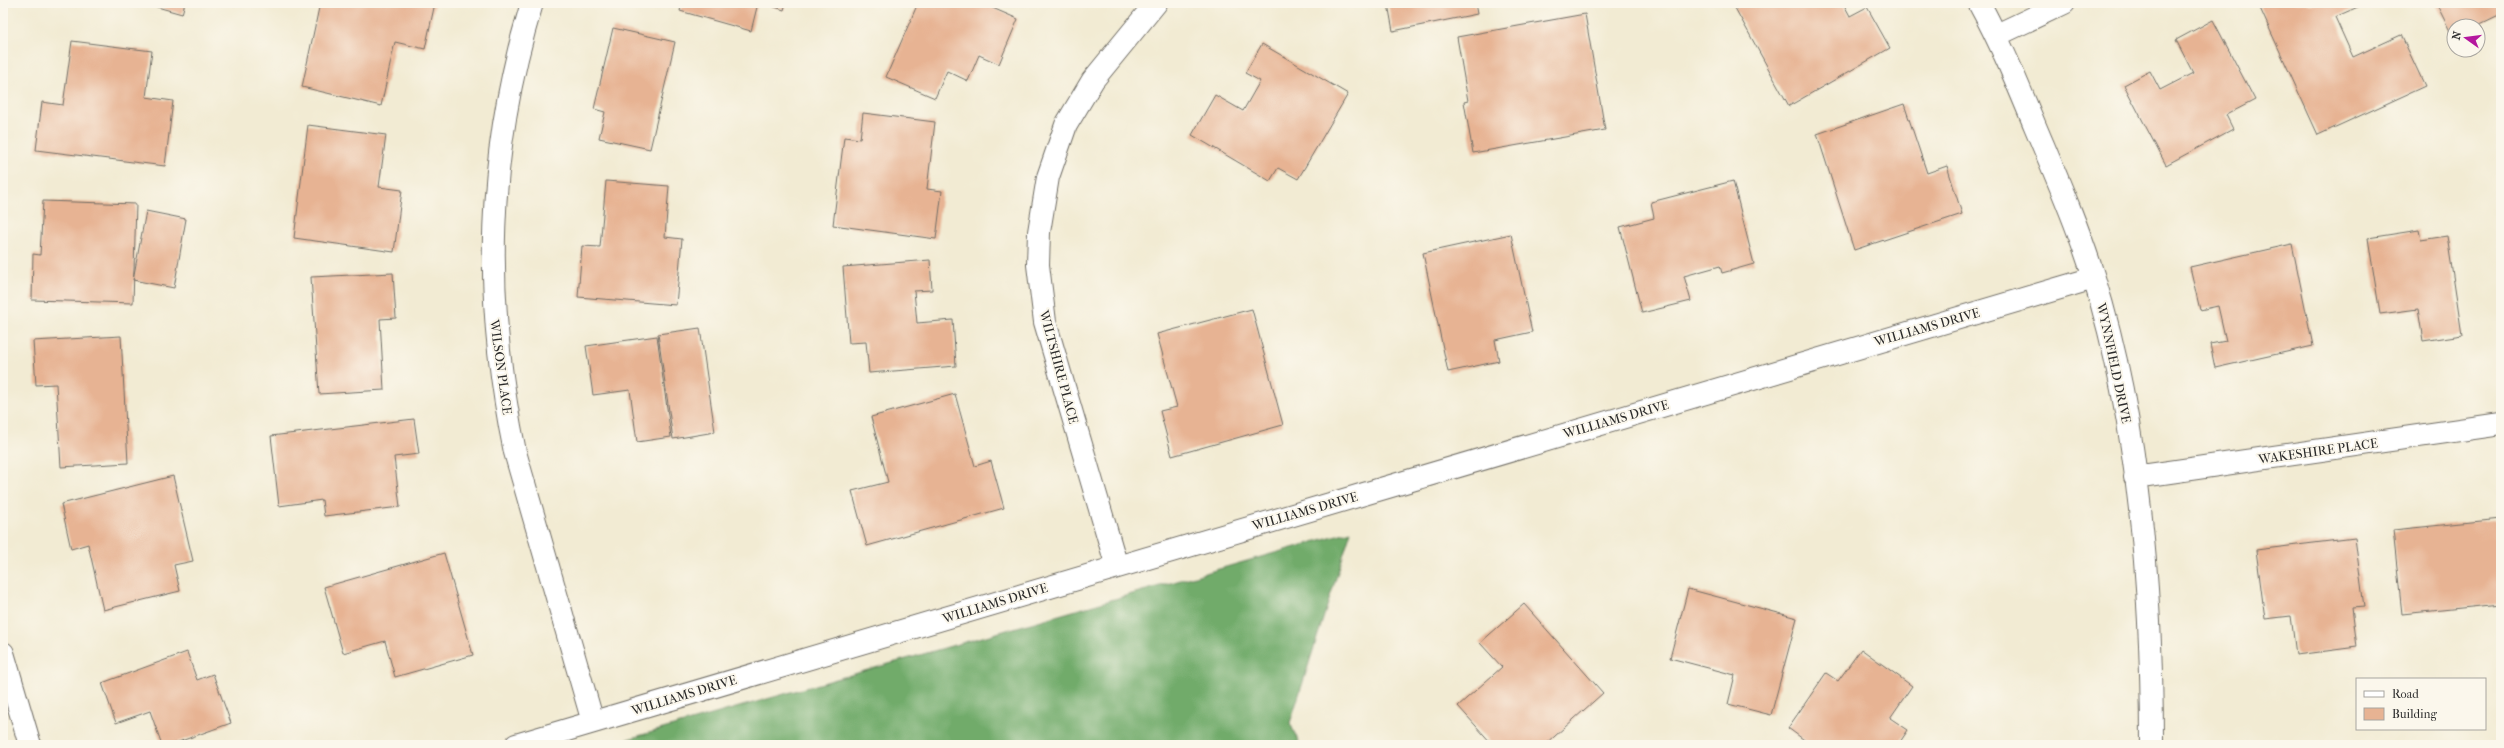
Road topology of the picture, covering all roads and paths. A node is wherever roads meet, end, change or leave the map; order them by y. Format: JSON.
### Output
{"nodes":[{"id":1,"x":532,"y":3,"type":"edge"},
{"id":2,"x":1156,"y":3,"type":"edge"},
{"id":3,"x":1980,"y":3,"type":"edge"},
{"id":4,"x":2064,"y":3,"type":"edge"},
{"id":5,"x":1997,"y":35,"type":"junction"},
{"id":6,"x":2094,"y":278,"type":"junction"},
{"id":7,"x":2501,"y":424,"type":"edge"},
{"id":8,"x":2135,"y":477,"type":"junction"},
{"id":9,"x":1117,"y":567,"type":"junction"},
{"id":10,"x":3,"y":654,"type":"edge"},
{"id":11,"x":593,"y":722,"type":"junction"},
{"id":12,"x":30,"y":745,"type":"edge"},
{"id":13,"x":516,"y":745,"type":"edge"},
{"id":14,"x":2152,"y":745,"type":"edge"}],
"edges":[{"from":1,"to":11,"type":"street","name":"WILSON PLACE"},
{"from":2,"to":9,"type":"street","name":"WILTSHIRE PLACE"},
{"from":3,"to":5,"type":"street","name":"WYNNFIELD DRIVE"},
{"from":4,"to":5,"type":"street"},
{"from":5,"to":6,"type":"street","name":"WYNNFIELD DRIVE"},
{"from":6,"to":8,"type":"street","name":"WYNNFIELD DRIVE"},
{"from":6,"to":9,"type":"street","name":"WILLIAMS DRIVE"},
{"from":7,"to":8,"type":"street","name":"WAKESHIRE PLACE"},
{"from":8,"to":14,"type":"street","name":"WYNNFIELD DRIVE"},
{"from":9,"to":11,"type":"street","name":"WILLIAMS DRIVE"},
{"from":10,"to":12,"type":"street"},
{"from":11,"to":13,"type":"street","name":"WILLIAMS DRIVE"}]}
